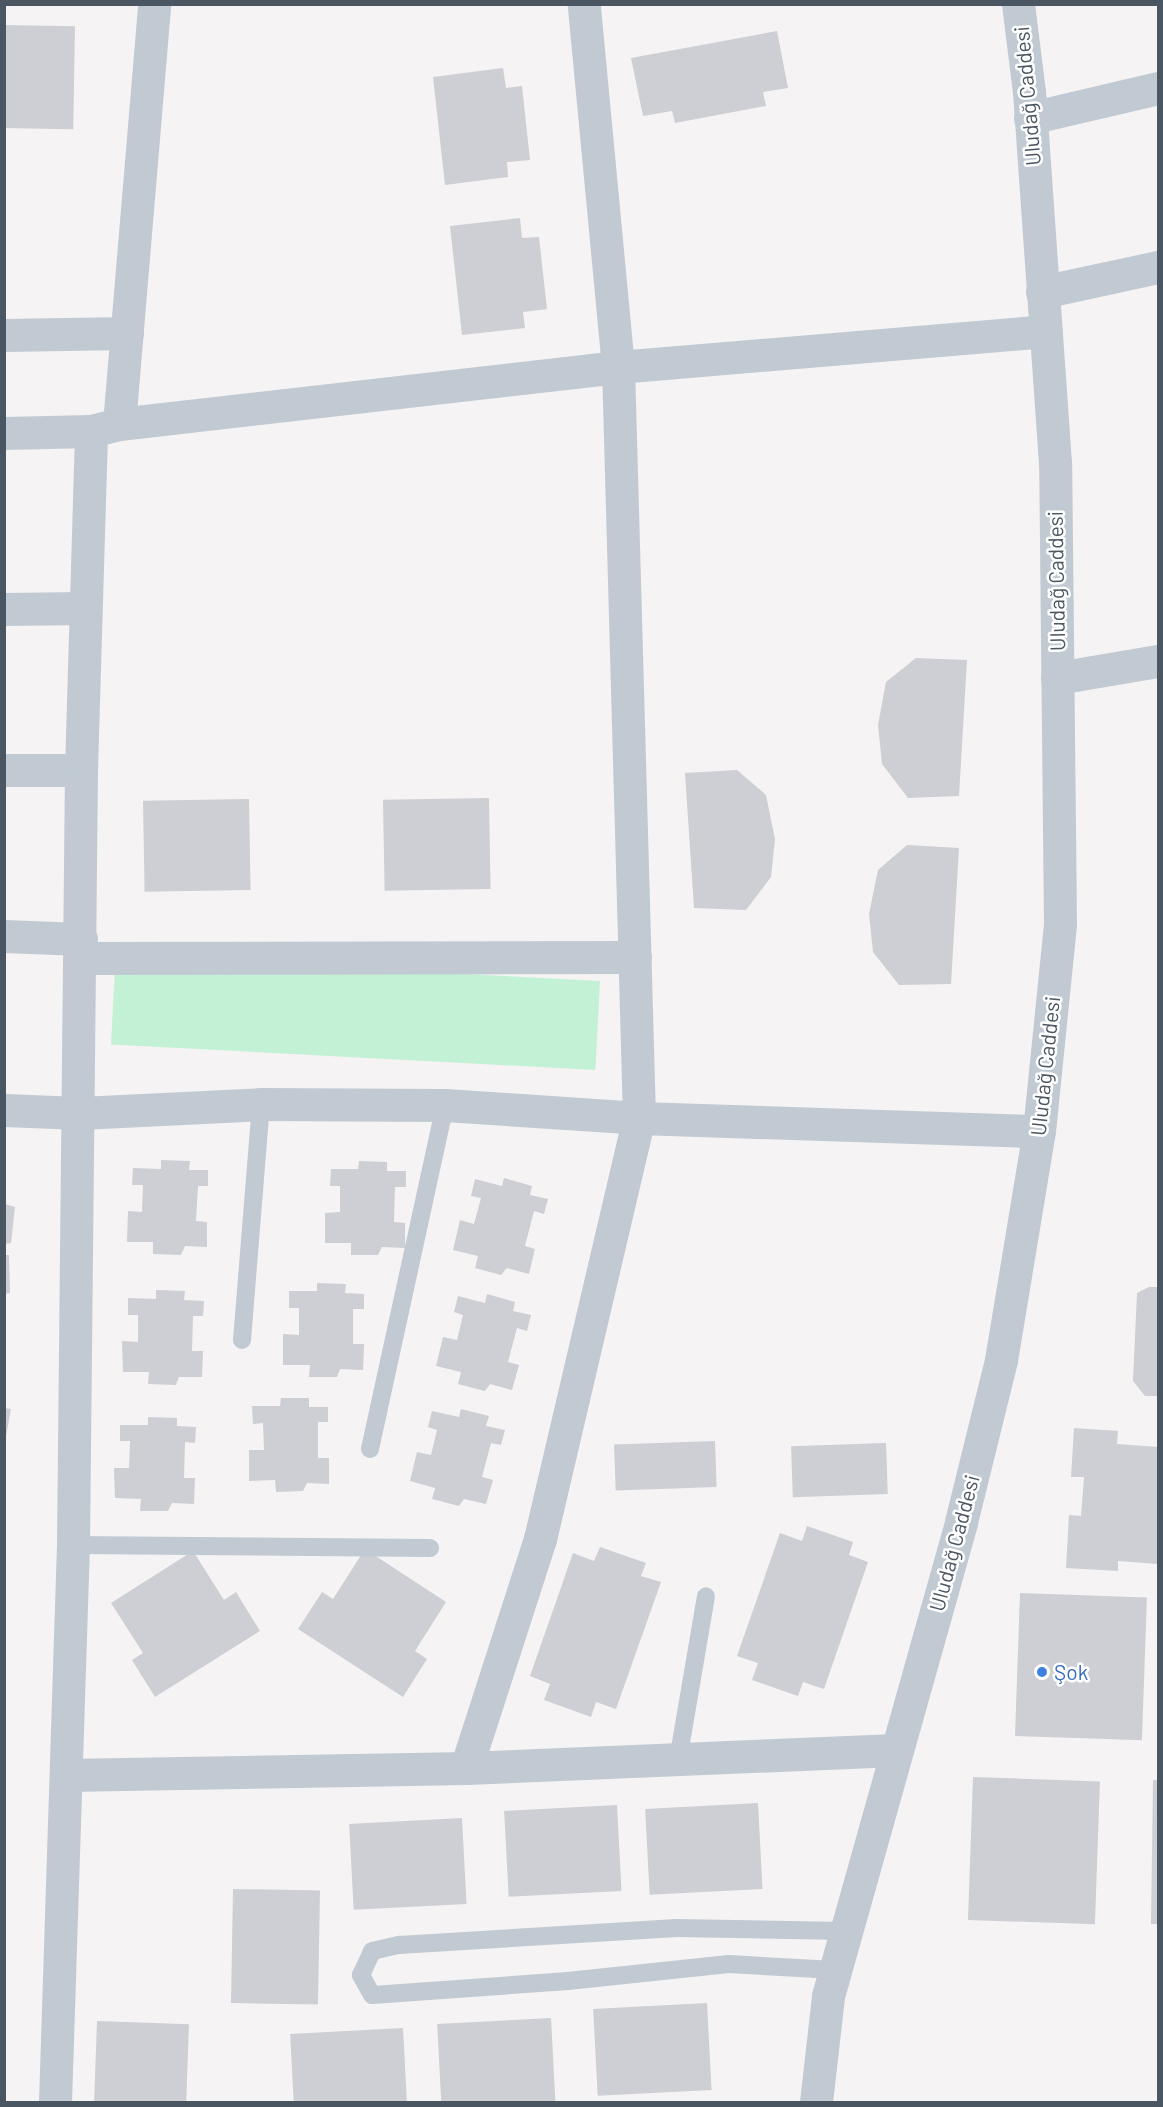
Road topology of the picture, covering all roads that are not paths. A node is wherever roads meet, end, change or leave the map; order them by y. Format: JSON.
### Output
{"nodes":[{"id":1,"x":154,"y":4,"type":"edge"},
{"id":2,"x":584,"y":4,"type":"edge"},
{"id":3,"x":1018,"y":4,"type":"edge"},
{"id":4,"x":1158,"y":87,"type":"edge"},
{"id":5,"x":1030,"y":118,"type":"junction"},
{"id":6,"x":1158,"y":267,"type":"edge"},
{"id":7,"x":1042,"y":292,"type":"junction"},
{"id":8,"x":1045,"y":331,"type":"junction"},
{"id":9,"x":127,"y":333,"type":"junction"},
{"id":10,"x":4,"y":335,"type":"edge"},
{"id":11,"x":618,"y":368,"type":"junction"},
{"id":12,"x":105,"y":428,"type":"junction"},
{"id":13,"x":4,"y":433,"type":"edge"},
{"id":14,"x":83,"y":608,"type":"junction"},
{"id":15,"x":4,"y":609,"type":"edge"},
{"id":16,"x":1158,"y":661,"type":"edge"},
{"id":17,"x":1056,"y":678,"type":"junction"},
{"id":18,"x":4,"y":770,"type":"edge"},
{"id":19,"x":81,"y":770,"type":"junction"},
{"id":20,"x":4,"y":936,"type":"edge"},
{"id":21,"x":81,"y":948,"type":"junction"},
{"id":22,"x":635,"y":957,"type":"junction"},
{"id":23,"x":261,"y":1104,"type":"junction"},
{"id":24,"x":445,"y":1105,"type":"junction"},
{"id":25,"x":4,"y":1110,"type":"edge"},
{"id":26,"x":80,"y":1113,"type":"junction"},
{"id":27,"x":639,"y":1118,"type":"junction"},
{"id":28,"x":1039,"y":1131,"type":"junction"},
{"id":29,"x":242,"y":1340,"type":"dead end"},
{"id":30,"x":370,"y":1449,"type":"dead end"},
{"id":31,"x":73,"y":1545,"type":"junction"},
{"id":32,"x":430,"y":1548,"type":"dead end"},
{"id":33,"x":706,"y":1596,"type":"dead end"},
{"id":34,"x":897,"y":1750,"type":"junction"},
{"id":35,"x":678,"y":1760,"type":"junction"},
{"id":36,"x":466,"y":1768,"type":"junction"},
{"id":37,"x":66,"y":1775,"type":"junction"},
{"id":38,"x":846,"y":1931,"type":"junction"},
{"id":39,"x":835,"y":1970,"type":"junction"},
{"id":40,"x":55,"y":2103,"type":"edge"},
{"id":41,"x":816,"y":2103,"type":"edge"}],
"edges":[{"from":1,"to":9,"type":"street"},
{"from":2,"to":11,"type":"street"},
{"from":3,"to":5,"type":"street","name":"Uludağ Caddesi"},
{"from":4,"to":5,"type":"street"},
{"from":5,"to":7,"type":"street","name":"Uludağ Caddesi"},
{"from":6,"to":7,"type":"street"},
{"from":7,"to":8,"type":"street","name":"Uludağ Caddesi"},
{"from":8,"to":11,"type":"street"},
{"from":8,"to":17,"type":"street","name":"Uludağ Caddesi"},
{"from":9,"to":10,"type":"street"},
{"from":9,"to":12,"type":"street"},
{"from":11,"to":12,"type":"street"},
{"from":11,"to":22,"type":"street"},
{"from":12,"to":13,"type":"street"},
{"from":12,"to":14,"type":"street"},
{"from":14,"to":15,"type":"street"},
{"from":14,"to":19,"type":"street"},
{"from":16,"to":17,"type":"street"},
{"from":17,"to":28,"type":"street","name":"Uludağ Caddesi"},
{"from":18,"to":19,"type":"street"},
{"from":19,"to":21,"type":"street"},
{"from":20,"to":21,"type":"street"},
{"from":21,"to":22,"type":"street"},
{"from":21,"to":26,"type":"street"},
{"from":22,"to":27,"type":"street"},
{"from":23,"to":24,"type":"street"},
{"from":23,"to":26,"type":"street"},
{"from":23,"to":29,"type":"lane"},
{"from":24,"to":27,"type":"street"},
{"from":24,"to":30,"type":"lane"},
{"from":25,"to":26,"type":"street"},
{"from":26,"to":31,"type":"street"},
{"from":27,"to":28,"type":"street"},
{"from":27,"to":36,"type":"street"},
{"from":28,"to":34,"type":"street","name":"Uludağ Caddesi"},
{"from":31,"to":32,"type":"lane"},
{"from":31,"to":37,"type":"street"},
{"from":33,"to":35,"type":"lane"},
{"from":34,"to":35,"type":"street"},
{"from":34,"to":38,"type":"street","name":"Uludağ Caddesi"},
{"from":35,"to":36,"type":"street"},
{"from":36,"to":37,"type":"street"},
{"from":37,"to":40,"type":"street"},
{"from":38,"to":39,"type":"street","name":"Uludağ Caddesi"},
{"from":38,"to":39,"type":"lane"},
{"from":39,"to":41,"type":"street","name":"Uludağ Caddesi"}]}
